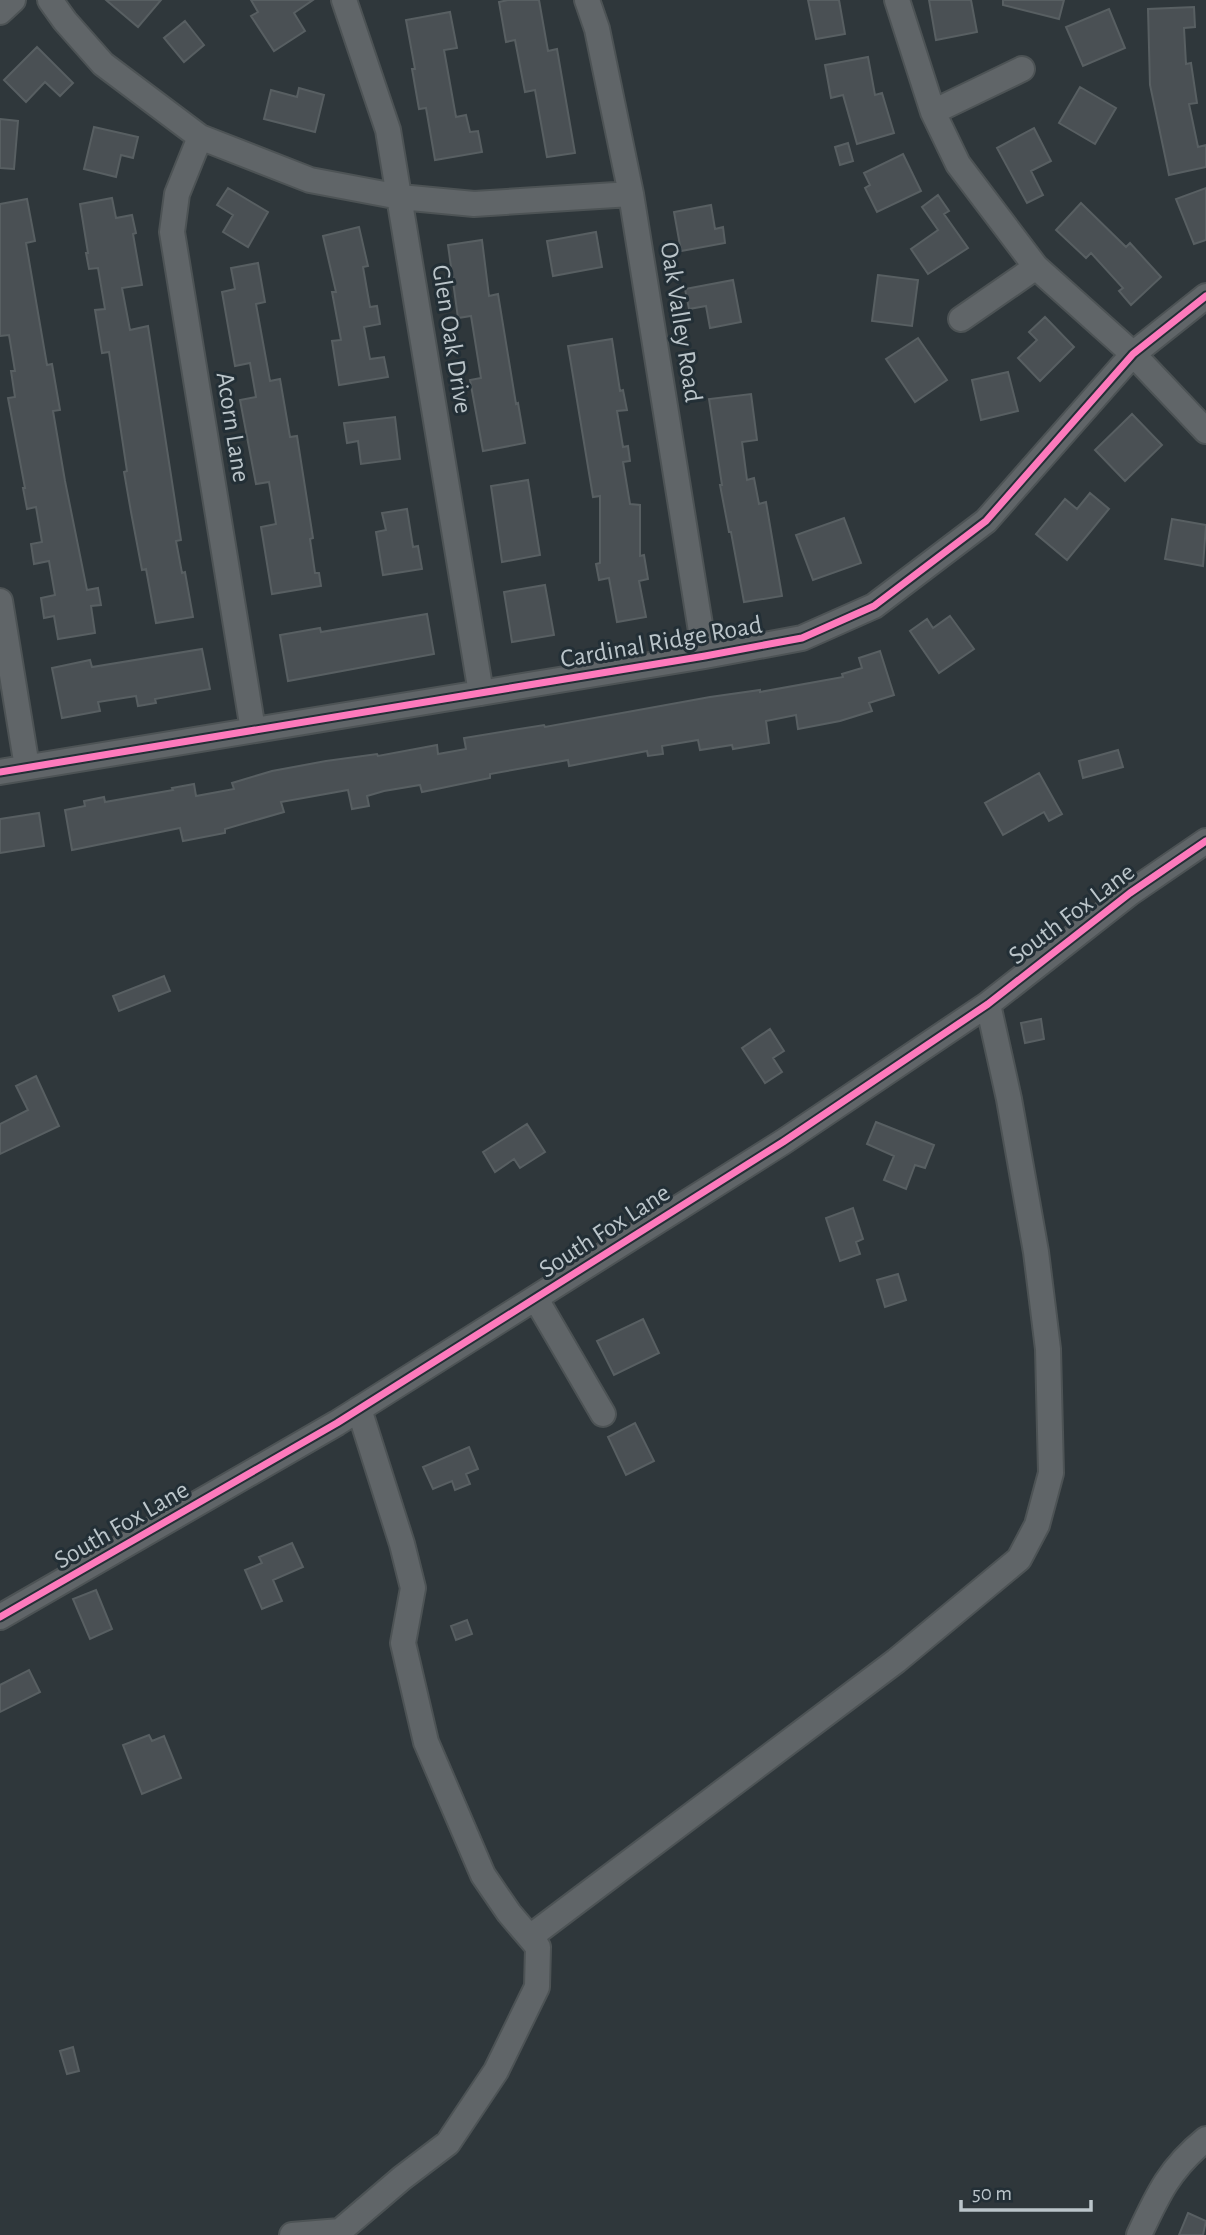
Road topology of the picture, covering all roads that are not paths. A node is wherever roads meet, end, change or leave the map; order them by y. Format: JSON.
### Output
{"nodes":[{"id":1,"x":13,"y":0,"type":"edge"},
{"id":2,"x":50,"y":0,"type":"edge"},
{"id":3,"x":344,"y":0,"type":"edge"},
{"id":4,"x":587,"y":0,"type":"edge"},
{"id":5,"x":897,"y":0,"type":"edge"},
{"id":6,"x":0,"y":12,"type":"edge"},
{"id":7,"x":1022,"y":69,"type":"dead end"},
{"id":8,"x":933,"y":112,"type":"junction"},
{"id":9,"x":200,"y":137,"type":"junction"},
{"id":10,"x":632,"y":194,"type":"junction"},
{"id":11,"x":400,"y":197,"type":"junction"},
{"id":12,"x":1036,"y":267,"type":"junction"},
{"id":13,"x":1206,"y":296,"type":"edge"},
{"id":14,"x":961,"y":319,"type":"dead end"},
{"id":15,"x":1133,"y":354,"type":"junction"},
{"id":16,"x":1206,"y":431,"type":"edge"},
{"id":17,"x":0,"y":601,"type":"edge"},
{"id":18,"x":705,"y":656,"type":"junction"},
{"id":19,"x":481,"y":693,"type":"junction"},
{"id":20,"x":253,"y":730,"type":"junction"},
{"id":21,"x":27,"y":767,"type":"junction"},
{"id":22,"x":0,"y":772,"type":"edge"},
{"id":23,"x":1206,"y":841,"type":"edge"},
{"id":24,"x":988,"y":1004,"type":"junction"},
{"id":25,"x":536,"y":1299,"type":"junction"},
{"id":26,"x":359,"y":1409,"type":"junction"},
{"id":27,"x":603,"y":1414,"type":"dead end"},
{"id":28,"x":0,"y":1617,"type":"edge"},
{"id":29,"x":530,"y":1937,"type":"junction"},
{"id":30,"x":1206,"y":2139,"type":"edge"},
{"id":31,"x":292,"y":2235,"type":"edge"},
{"id":32,"x":1139,"y":2235,"type":"edge"}],
"edges":[{"from":1,"to":6,"type":"street"},
{"from":2,"to":9,"type":"street"},
{"from":3,"to":11,"type":"street","name":"Glen Oak Drive"},
{"from":4,"to":10,"type":"street","name":"Oak Valley Road"},
{"from":5,"to":8,"type":"street"},
{"from":7,"to":8,"type":"street"},
{"from":8,"to":12,"type":"street"},
{"from":9,"to":11,"type":"street"},
{"from":9,"to":20,"type":"street","name":"Acorn Lane"},
{"from":10,"to":11,"type":"street"},
{"from":10,"to":18,"type":"street","name":"Oak Valley Road"},
{"from":11,"to":19,"type":"street","name":"Glen Oak Drive"},
{"from":12,"to":14,"type":"street"},
{"from":12,"to":15,"type":"street"},
{"from":13,"to":15,"type":"street","name":"Cardinal Ridge Road"},
{"from":15,"to":16,"type":"street"},
{"from":15,"to":18,"type":"street","name":"Cardinal Ridge Road"},
{"from":17,"to":21,"type":"street"},
{"from":18,"to":19,"type":"street","name":"Cardinal Ridge Road"},
{"from":19,"to":20,"type":"street","name":"Cardinal Ridge Road"},
{"from":20,"to":21,"type":"street","name":"Cardinal Ridge Road"},
{"from":21,"to":22,"type":"street","name":"Cardinal Ridge Road"},
{"from":23,"to":24,"type":"street","name":"South Fox Lane"},
{"from":24,"to":25,"type":"street","name":"South Fox Lane"},
{"from":24,"to":29,"type":"street"},
{"from":25,"to":26,"type":"street","name":"South Fox Lane"},
{"from":25,"to":27,"type":"street"},
{"from":26,"to":28,"type":"street","name":"South Fox Lane"},
{"from":26,"to":29,"type":"street"},
{"from":29,"to":31,"type":"street"},
{"from":30,"to":32,"type":"street"}]}
